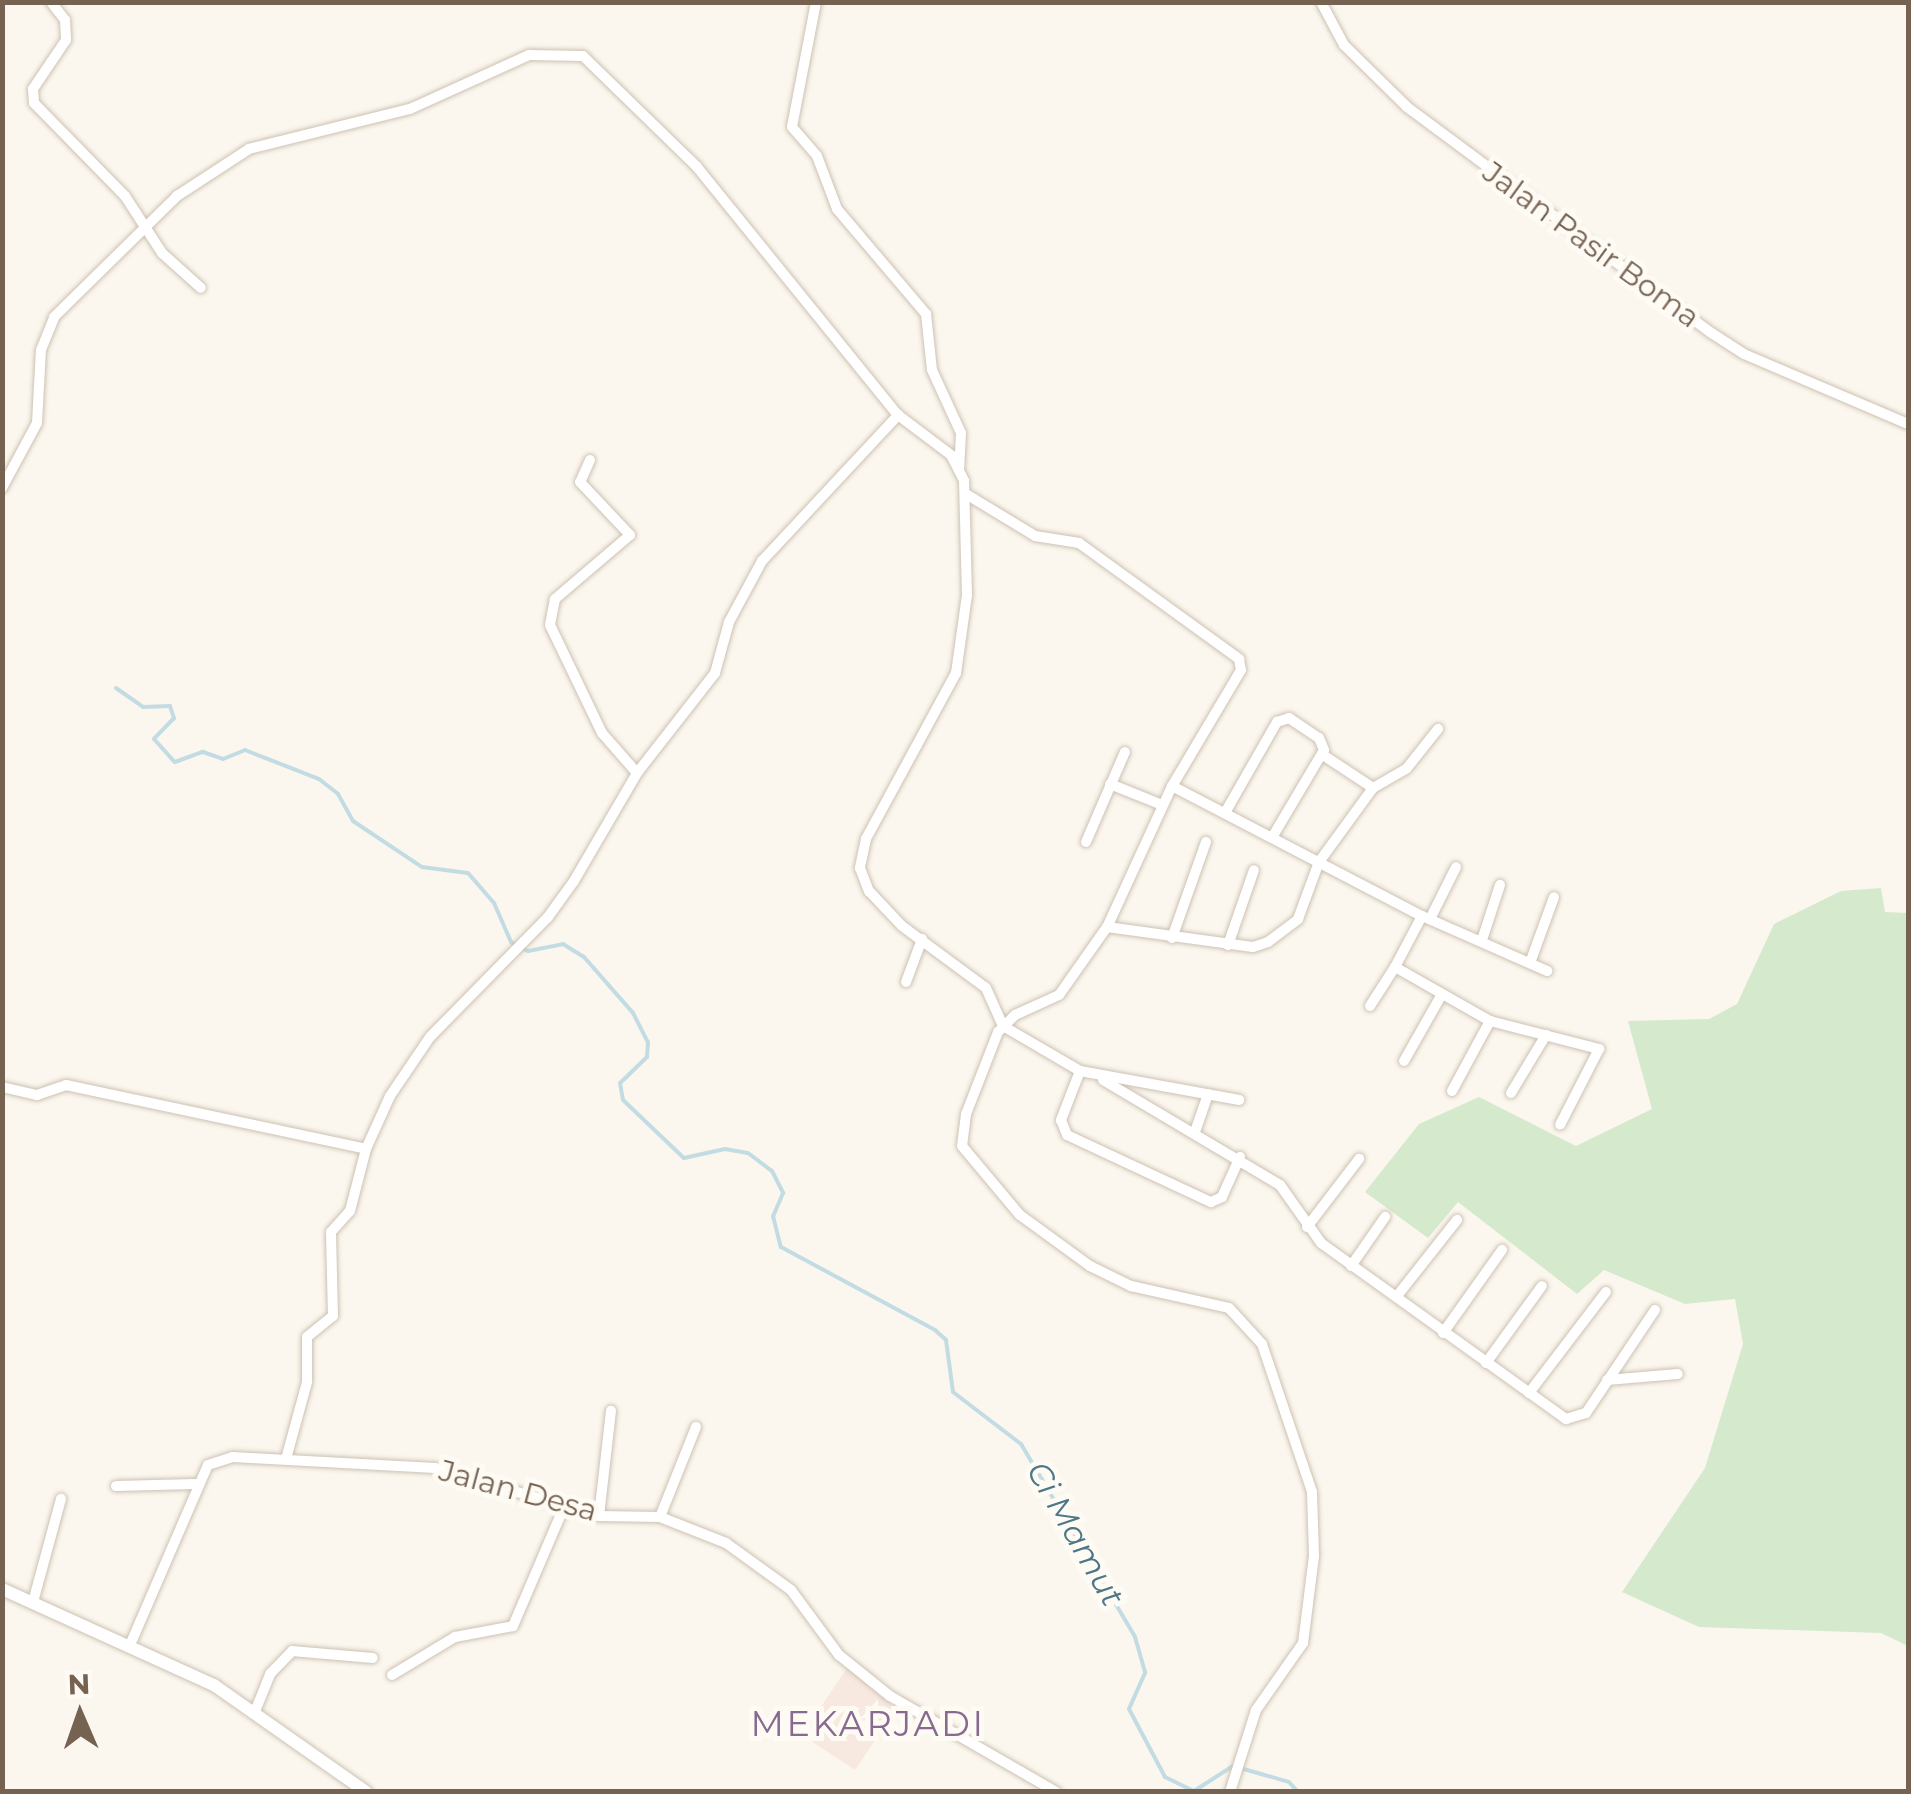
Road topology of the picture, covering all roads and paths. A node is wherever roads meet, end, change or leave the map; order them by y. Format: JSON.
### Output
{"nodes":[{"id":1,"x":52,"y":2,"type":"edge"},
{"id":2,"x":816,"y":2,"type":"edge"},
{"id":3,"x":1321,"y":2,"type":"edge"},
{"id":4,"x":144,"y":229,"type":"junction"},
{"id":5,"x":201,"y":288,"type":"dead end"},
{"id":6,"x":898,"y":415,"type":"junction"},
{"id":7,"x":1908,"y":424,"type":"edge"},
{"id":8,"x":590,"y":460,"type":"dead end"},
{"id":9,"x":959,"y":468,"type":"junction"},
{"id":10,"x":5,"y":475,"type":"edge"},
{"id":11,"x":2,"y":488,"type":"edge"},
{"id":12,"x":966,"y":494,"type":"junction"},
{"id":13,"x":1438,"y":730,"type":"dead end"},
{"id":14,"x":1125,"y":752,"type":"dead end"},
{"id":15,"x":1323,"y":755,"type":"junction"},
{"id":16,"x":636,"y":773,"type":"junction"},
{"id":17,"x":1110,"y":784,"type":"junction"},
{"id":18,"x":1172,"y":786,"type":"junction"},
{"id":19,"x":1372,"y":788,"type":"junction"},
{"id":20,"x":1162,"y":804,"type":"junction"},
{"id":21,"x":1226,"y":812,"type":"junction"},
{"id":22,"x":1273,"y":836,"type":"junction"},
{"id":23,"x":1086,"y":842,"type":"dead end"},
{"id":24,"x":1206,"y":842,"type":"dead end"},
{"id":25,"x":1320,"y":862,"type":"junction"},
{"id":26,"x":1456,"y":867,"type":"dead end"},
{"id":27,"x":1254,"y":870,"type":"dead end"},
{"id":28,"x":1500,"y":886,"type":"dead end"},
{"id":29,"x":1554,"y":897,"type":"dead end"},
{"id":30,"x":1426,"y":918,"type":"junction"},
{"id":31,"x":1107,"y":926,"type":"junction"},
{"id":32,"x":1172,"y":938,"type":"junction"},
{"id":33,"x":922,"y":940,"type":"junction"},
{"id":34,"x":1482,"y":940,"type":"junction"},
{"id":35,"x":1228,"y":945,"type":"junction"},
{"id":36,"x":1530,"y":963,"type":"junction"},
{"id":37,"x":1396,"y":967,"type":"junction"},
{"id":38,"x":1547,"y":971,"type":"dead end"},
{"id":39,"x":906,"y":982,"type":"dead end"},
{"id":40,"x":1442,"y":994,"type":"junction"},
{"id":41,"x":1370,"y":1006,"type":"dead end"},
{"id":42,"x":1490,"y":1021,"type":"junction"},
{"id":43,"x":1003,"y":1026,"type":"junction"},
{"id":44,"x":1546,"y":1034,"type":"junction"},
{"id":45,"x":1404,"y":1060,"type":"dead end"},
{"id":46,"x":1080,"y":1071,"type":"junction"},
{"id":47,"x":1102,"y":1079,"type":"junction"},
{"id":48,"x":2,"y":1086,"type":"edge"},
{"id":49,"x":1452,"y":1092,"type":"dead end"},
{"id":50,"x":1511,"y":1093,"type":"dead end"},
{"id":51,"x":1208,"y":1094,"type":"junction"},
{"id":52,"x":1239,"y":1100,"type":"dead end"},
{"id":53,"x":1560,"y":1125,"type":"dead end"},
{"id":54,"x":1196,"y":1130,"type":"junction"},
{"id":55,"x":366,"y":1148,"type":"junction"},
{"id":56,"x":1240,"y":1157,"type":"junction"},
{"id":57,"x":1359,"y":1159,"type":"dead end"},
{"id":58,"x":1385,"y":1217,"type":"dead end"},
{"id":59,"x":1457,"y":1220,"type":"dead end"},
{"id":60,"x":1307,"y":1227,"type":"junction"},
{"id":61,"x":1502,"y":1250,"type":"dead end"},
{"id":62,"x":1351,"y":1266,"type":"junction"},
{"id":63,"x":1542,"y":1286,"type":"dead end"},
{"id":64,"x":1606,"y":1292,"type":"dead end"},
{"id":65,"x":1396,"y":1296,"type":"junction"},
{"id":66,"x":1654,"y":1310,"type":"dead end"},
{"id":67,"x":1443,"y":1333,"type":"junction"},
{"id":68,"x":1486,"y":1363,"type":"junction"},
{"id":69,"x":1678,"y":1374,"type":"dead end"},
{"id":70,"x":1608,"y":1380,"type":"junction"},
{"id":71,"x":1529,"y":1393,"type":"junction"},
{"id":72,"x":611,"y":1411,"type":"dead end"},
{"id":73,"x":696,"y":1428,"type":"dead end"},
{"id":74,"x":286,"y":1459,"type":"junction"},
{"id":75,"x":194,"y":1484,"type":"junction"},
{"id":76,"x":116,"y":1486,"type":"dead end"},
{"id":77,"x":61,"y":1500,"type":"dead end"},
{"id":78,"x":564,"y":1506,"type":"junction"},
{"id":79,"x":599,"y":1516,"type":"junction"},
{"id":80,"x":660,"y":1517,"type":"junction"},
{"id":81,"x":2,"y":1589,"type":"edge"},
{"id":82,"x":33,"y":1602,"type":"junction"},
{"id":83,"x":130,"y":1646,"type":"junction"},
{"id":84,"x":373,"y":1658,"type":"dead end"},
{"id":85,"x":392,"y":1675,"type":"dead end"},
{"id":86,"x":256,"y":1709,"type":"junction"},
{"id":87,"x":1055,"y":1791,"type":"edge"},
{"id":88,"x":366,"y":1792,"type":"edge"},
{"id":89,"x":1230,"y":1792,"type":"edge"}],
"edges":[{"from":1,"to":4,"type":"street"},
{"from":2,"to":9,"type":"street"},
{"from":3,"to":7,"type":"street","name":"Jalan Pasir Boma"},
{"from":4,"to":5,"type":"street"},
{"from":4,"to":6,"type":"street"},
{"from":4,"to":10,"type":"street"},
{"from":6,"to":9,"type":"street"},
{"from":6,"to":16,"type":"street"},
{"from":8,"to":16,"type":"street"},
{"from":9,"to":12,"type":"street"},
{"from":10,"to":11,"type":"street"},
{"from":12,"to":18,"type":"street"},
{"from":12,"to":33,"type":"street"},
{"from":13,"to":19,"type":"street"},
{"from":14,"to":17,"type":"street"},
{"from":15,"to":19,"type":"street"},
{"from":15,"to":21,"type":"street"},
{"from":15,"to":22,"type":"street"},
{"from":16,"to":55,"type":"street"},
{"from":17,"to":20,"type":"street"},
{"from":17,"to":23,"type":"street"},
{"from":18,"to":20,"type":"street"},
{"from":18,"to":21,"type":"street"},
{"from":19,"to":25,"type":"street"},
{"from":20,"to":31,"type":"street"},
{"from":21,"to":22,"type":"street"},
{"from":22,"to":25,"type":"street"},
{"from":24,"to":32,"type":"street"},
{"from":25,"to":30,"type":"street"},
{"from":25,"to":35,"type":"street"},
{"from":26,"to":30,"type":"street"},
{"from":27,"to":35,"type":"street"},
{"from":28,"to":34,"type":"street"},
{"from":29,"to":36,"type":"street"},
{"from":30,"to":34,"type":"street"},
{"from":30,"to":37,"type":"street"},
{"from":31,"to":32,"type":"street"},
{"from":31,"to":43,"type":"street"},
{"from":32,"to":35,"type":"street"},
{"from":33,"to":39,"type":"street"},
{"from":33,"to":43,"type":"street"},
{"from":34,"to":36,"type":"street"},
{"from":36,"to":38,"type":"street"},
{"from":37,"to":40,"type":"street"},
{"from":37,"to":41,"type":"street"},
{"from":40,"to":42,"type":"street"},
{"from":40,"to":45,"type":"street"},
{"from":42,"to":44,"type":"street"},
{"from":42,"to":49,"type":"street"},
{"from":43,"to":46,"type":"street"},
{"from":43,"to":89,"type":"street"},
{"from":44,"to":50,"type":"street"},
{"from":44,"to":53,"type":"street"},
{"from":46,"to":47,"type":"street"},
{"from":46,"to":56,"type":"street"},
{"from":47,"to":51,"type":"street"},
{"from":47,"to":54,"type":"street"},
{"from":48,"to":55,"type":"street"},
{"from":51,"to":52,"type":"street"},
{"from":51,"to":54,"type":"street"},
{"from":54,"to":56,"type":"street"},
{"from":55,"to":74,"type":"street"},
{"from":56,"to":60,"type":"street"},
{"from":57,"to":60,"type":"street"},
{"from":58,"to":62,"type":"street"},
{"from":59,"to":65,"type":"street"},
{"from":60,"to":62,"type":"street"},
{"from":61,"to":67,"type":"street"},
{"from":62,"to":65,"type":"street"},
{"from":63,"to":68,"type":"street"},
{"from":64,"to":71,"type":"street"},
{"from":65,"to":67,"type":"street"},
{"from":66,"to":70,"type":"street"},
{"from":67,"to":68,"type":"street"},
{"from":68,"to":71,"type":"street"},
{"from":69,"to":70,"type":"street"},
{"from":70,"to":71,"type":"street"},
{"from":72,"to":79,"type":"street"},
{"from":73,"to":80,"type":"street"},
{"from":74,"to":75,"type":"street","name":"Jalan Desa"},
{"from":74,"to":78,"type":"street","name":"Jalan Desa"},
{"from":75,"to":76,"type":"street"},
{"from":75,"to":83,"type":"street"},
{"from":77,"to":82,"type":"street"},
{"from":78,"to":79,"type":"street","name":"Jalan Desa"},
{"from":78,"to":85,"type":"street"},
{"from":79,"to":80,"type":"street","name":"Jalan Desa"},
{"from":80,"to":87,"type":"street","name":"Jalan Desa"},
{"from":81,"to":82,"type":"street"},
{"from":82,"to":83,"type":"street"},
{"from":83,"to":86,"type":"street"},
{"from":84,"to":86,"type":"street"},
{"from":86,"to":88,"type":"street"}]}
